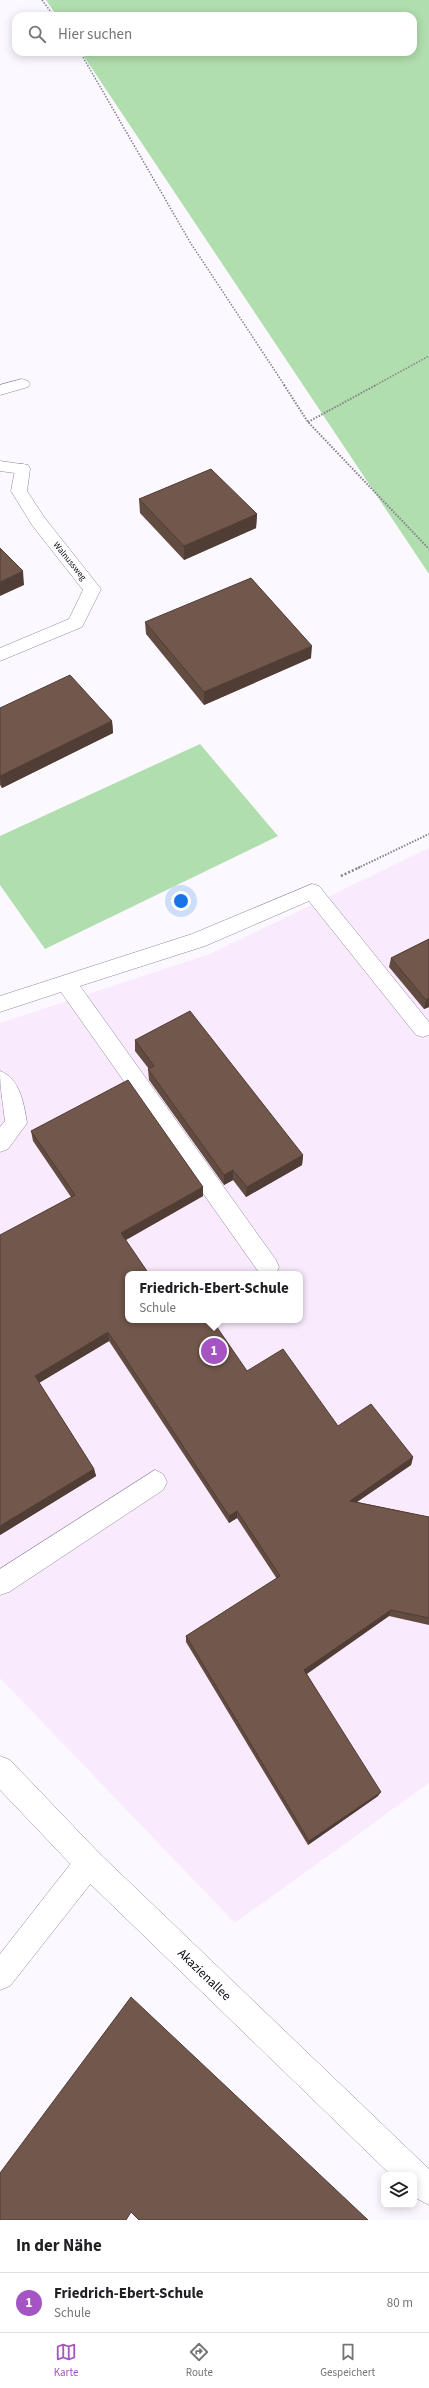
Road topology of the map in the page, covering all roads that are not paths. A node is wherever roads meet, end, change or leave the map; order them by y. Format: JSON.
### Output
{"nodes":[{"id":1,"x":22,"y":384,"type":"dead end"},
{"id":2,"x":0,"y":390,"type":"edge"},
{"id":3,"x":0,"y":466,"type":"edge"},
{"id":4,"x":22,"y":469,"type":"joint"},
{"id":5,"x":0,"y":655,"type":"edge"},
{"id":6,"x":66,"y":983,"type":"junction"},
{"id":7,"x":0,"y":1004,"type":"edge"},
{"id":8,"x":423,"y":1029,"type":"dead end"},
{"id":9,"x":0,"y":1080,"type":"edge"},
{"id":10,"x":0,"y":1143,"type":"edge"},
{"id":11,"x":268,"y":1267,"type":"dead end"},
{"id":12,"x":155,"y":1482,"type":"dead end"},
{"id":13,"x":0,"y":1584,"type":"edge"},
{"id":14,"x":0,"y":1770,"type":"edge"},
{"id":15,"x":89,"y":1863,"type":"junction"},
{"id":16,"x":0,"y":1976,"type":"edge"},
{"id":17,"x":411,"y":2172,"type":"edge"},
{"id":18,"x":417,"y":2178,"type":"edge"},
{"id":19,"x":429,"y":2190,"type":"edge"}],
"edges":[{"from":1,"to":2,"type":"street"},
{"from":3,"to":4,"type":"lane"},
{"from":4,"to":5,"type":"street","name":"Walnussweg"},
{"from":6,"to":7,"type":"lane"},
{"from":6,"to":8,"type":"lane"},
{"from":6,"to":11,"type":"lane"},
{"from":9,"to":10,"type":"lane"},
{"from":12,"to":13,"type":"lane"},
{"from":14,"to":15,"type":"street","name":"Akazienallee"},
{"from":15,"to":16,"type":"lane"},
{"from":15,"to":17,"type":"street","name":"Akazienallee"},
{"from":18,"to":19,"type":"street","name":"Akazienallee"}]}
